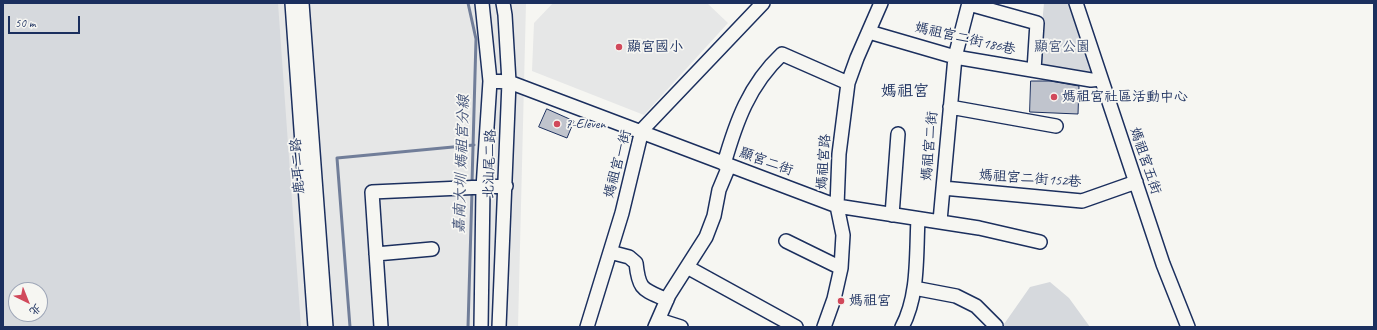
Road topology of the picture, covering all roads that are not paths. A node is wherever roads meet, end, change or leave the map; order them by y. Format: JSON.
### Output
{"nodes":[{"id":1,"x":292,"y":3,"type":"edge"},
{"id":2,"x":302,"y":3,"type":"edge"},
{"id":3,"x":482,"y":3,"type":"edge"},
{"id":4,"x":502,"y":3,"type":"edge"},
{"id":5,"x":763,"y":3,"type":"edge"},
{"id":6,"x":881,"y":3,"type":"edge"},
{"id":7,"x":969,"y":3,"type":"edge"},
{"id":8,"x":1076,"y":3,"type":"edge"},
{"id":9,"x":869,"y":32,"type":"junction"},
{"id":10,"x":955,"y":57,"type":"junction"},
{"id":11,"x":1034,"y":70,"type":"junction"},
{"id":12,"x":1102,"y":79,"type":"junction"},
{"id":13,"x":490,"y":81,"type":"junction"},
{"id":14,"x":509,"y":82,"type":"junction"},
{"id":15,"x":848,"y":83,"type":"junction"},
{"id":16,"x":950,"y":107,"type":"junction"},
{"id":17,"x":1056,"y":126,"type":"dead end"},
{"id":18,"x":642,"y":130,"type":"junction"},
{"id":19,"x":898,"y":134,"type":"dead end"},
{"id":20,"x":726,"y":165,"type":"junction"},
{"id":21,"x":1136,"y":182,"type":"junction"},
{"id":22,"x":506,"y":186,"type":"junction"},
{"id":23,"x":483,"y":188,"type":"junction"},
{"id":24,"x":943,"y":188,"type":"junction"},
{"id":25,"x":837,"y":206,"type":"junction"},
{"id":26,"x":892,"y":215,"type":"junction"},
{"id":27,"x":918,"y":219,"type":"junction"},
{"id":28,"x":940,"y":221,"type":"junction"},
{"id":29,"x":786,"y":241,"type":"dead end"},
{"id":30,"x":1040,"y":242,"type":"dead end"},
{"id":31,"x":432,"y":249,"type":"dead end"},
{"id":32,"x":610,"y":252,"type":"junction"},
{"id":33,"x":376,"y":254,"type":"junction"},
{"id":34,"x":687,"y":267,"type":"junction"},
{"id":35,"x":842,"y":268,"type":"junction"},
{"id":36,"x":914,"y":288,"type":"junction"},
{"id":37,"x":667,"y":300,"type":"junction"},
{"id":38,"x":657,"y":323,"type":"edge"},
{"id":39,"x":315,"y":327,"type":"edge"},
{"id":40,"x":326,"y":327,"type":"edge"},
{"id":41,"x":380,"y":327,"type":"edge"},
{"id":42,"x":481,"y":327,"type":"edge"},
{"id":43,"x":499,"y":327,"type":"edge"},
{"id":44,"x":587,"y":327,"type":"edge"},
{"id":45,"x":681,"y":327,"type":"edge"},
{"id":46,"x":796,"y":327,"type":"edge"},
{"id":47,"x":824,"y":327,"type":"edge"},
{"id":48,"x":902,"y":327,"type":"edge"},
{"id":49,"x":995,"y":327,"type":"edge"},
{"id":50,"x":1188,"y":327,"type":"edge"}],
"edges":[{"from":1,"to":39,"type":"street","name":"鹿耳二路"},
{"from":2,"to":40,"type":"street","name":"鹿耳二路"},
{"from":3,"to":13,"type":"street","name":"北汕尾二路"},
{"from":4,"to":14,"type":"street","name":"北汕尾二路"},
{"from":5,"to":18,"type":"street","name":"媽祖宮一街"},
{"from":6,"to":9,"type":"street","name":"媽祖宮路"},
{"from":7,"to":10,"type":"street","name":"媽祖宮二街"},
{"from":7,"to":11,"type":"street","name":"媽祖宮二街"},
{"from":8,"to":12,"type":"street","name":"媽祖宮五街"},
{"from":9,"to":10,"type":"street","name":"媽祖宮二街186巷"},
{"from":9,"to":15,"type":"street","name":"媽祖宮路"},
{"from":10,"to":11,"type":"street","name":"媽祖宮二街186巷"},
{"from":10,"to":16,"type":"street","name":"媽祖宮二街"},
{"from":11,"to":12,"type":"street","name":"媽祖宮二街186巷"},
{"from":12,"to":21,"type":"street","name":"媽祖宮五街"},
{"from":13,"to":14,"type":"street","name":"顯宮二街"},
{"from":13,"to":23,"type":"street","name":"北汕尾二路"},
{"from":14,"to":18,"type":"street","name":"顯宮二街"},
{"from":14,"to":22,"type":"street","name":"北汕尾二路"},
{"from":15,"to":20,"type":"street"},
{"from":15,"to":25,"type":"street","name":"媽祖宮路"},
{"from":16,"to":17,"type":"street"},
{"from":16,"to":24,"type":"street","name":"媽祖宮二街"},
{"from":18,"to":20,"type":"street","name":"顯宮二街"},
{"from":18,"to":32,"type":"street","name":"媽祖宮一街"},
{"from":19,"to":26,"type":"street"},
{"from":20,"to":25,"type":"street","name":"顯宮二街"},
{"from":20,"to":34,"type":"street"},
{"from":21,"to":24,"type":"street","name":"媽祖宮二街152巷"},
{"from":21,"to":50,"type":"street","name":"媽祖宮五街"},
{"from":22,"to":23,"type":"street"},
{"from":22,"to":43,"type":"street","name":"北汕尾二路"},
{"from":23,"to":33,"type":"street"},
{"from":23,"to":42,"type":"street","name":"北汕尾二路"},
{"from":24,"to":28,"type":"street","name":"媽祖宮二街"},
{"from":25,"to":26,"type":"street","name":"顯宮二街"},
{"from":25,"to":35,"type":"street","name":"媽祖宮路"},
{"from":26,"to":27,"type":"street","name":"顯宮二街"},
{"from":27,"to":28,"type":"street","name":"顯宮二街"},
{"from":27,"to":36,"type":"street"},
{"from":28,"to":30,"type":"street","name":"顯宮二街"},
{"from":29,"to":35,"type":"street"},
{"from":31,"to":33,"type":"street"},
{"from":32,"to":37,"type":"street"},
{"from":32,"to":44,"type":"street","name":"媽祖宮一街"},
{"from":33,"to":41,"type":"street"},
{"from":34,"to":37,"type":"street"},
{"from":34,"to":46,"type":"street"},
{"from":35,"to":47,"type":"street","name":"媽祖宮路"},
{"from":36,"to":48,"type":"street"},
{"from":36,"to":49,"type":"street"},
{"from":37,"to":38,"type":"street"},
{"from":38,"to":45,"type":"street"}]}
